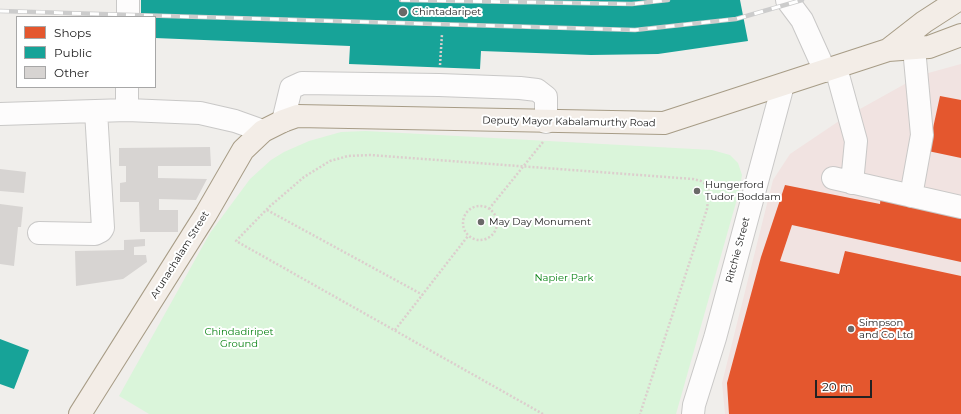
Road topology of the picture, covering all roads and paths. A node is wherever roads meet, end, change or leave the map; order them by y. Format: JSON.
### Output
{"nodes":[{"id":1,"x":128,"y":0,"type":"edge"},
{"id":2,"x":787,"y":0,"type":"edge"},
{"id":3,"x":932,"y":0,"type":"edge"},
{"id":4,"x":958,"y":0,"type":"edge"},
{"id":5,"x":128,"y":16,"type":"edge"},
{"id":6,"x":961,"y":35,"type":"edge"},
{"id":7,"x":914,"y":48,"type":"junction"},
{"id":8,"x":888,"y":50,"type":"junction"},
{"id":9,"x":831,"y":69,"type":"junction"},
{"id":10,"x":783,"y":85,"type":"junction"},
{"id":11,"x":127,"y":88,"type":"edge"},
{"id":12,"x":127,"y":110,"type":"junction"},
{"id":13,"x":96,"y":111,"type":"junction"},
{"id":14,"x":0,"y":114,"type":"edge"},
{"id":15,"x":290,"y":118,"type":"junction"},
{"id":16,"x":546,"y":122,"type":"junction"},
{"id":17,"x":263,"y":131,"type":"junction"},
{"id":18,"x":524,"y":166,"type":"junction"},
{"id":19,"x":911,"y":196,"type":"junction"},
{"id":20,"x":961,"y":207,"type":"edge"},
{"id":21,"x":489,"y":209,"type":"junction"},
{"id":22,"x":266,"y":210,"type":"junction"},
{"id":23,"x":40,"y":233,"type":"dead end"},
{"id":24,"x":468,"y":236,"type":"junction"},
{"id":25,"x":422,"y":295,"type":"junction"},
{"id":26,"x":395,"y":330,"type":"junction"},
{"id":27,"x":80,"y":414,"type":"edge"},
{"id":28,"x":543,"y":414,"type":"edge"},
{"id":29,"x":640,"y":414,"type":"edge"},
{"id":30,"x":694,"y":414,"type":"edge"}],
"edges":[{"from":1,"to":5,"type":"street"},
{"from":2,"to":9,"type":"street"},
{"from":3,"to":8,"type":"main road"},
{"from":4,"to":8,"type":"main road","name":"Deputy Mayor Kabalamurthy Road"},
{"from":6,"to":7,"type":"main road"},
{"from":7,"to":8,"type":"main road"},
{"from":7,"to":19,"type":"street"},
{"from":8,"to":9,"type":"main road","name":"Deputy Mayor Kabalamurthy Road"},
{"from":9,"to":10,"type":"main road","name":"Deputy Mayor Kabalamurthy Road"},
{"from":9,"to":19,"type":"street"},
{"from":10,"to":16,"type":"main road","name":"Deputy Mayor Kabalamurthy Road"},
{"from":10,"to":30,"type":"street","name":"Ritchie Street"},
{"from":11,"to":12,"type":"street"},
{"from":12,"to":13,"type":"street"},
{"from":12,"to":17,"type":"street"},
{"from":13,"to":14,"type":"street"},
{"from":13,"to":23,"type":"street"},
{"from":15,"to":16,"type":"main road","name":"Deputy Mayor Kabalamurthy Road"},
{"from":15,"to":16,"type":"street"},
{"from":15,"to":17,"type":"main road","name":"Arunachalam Street"},
{"from":16,"to":18,"type":"path"},
{"from":17,"to":27,"type":"main road","name":"Arunachalam Street"},
{"from":18,"to":21,"type":"path"},
{"from":18,"to":22,"type":"path"},
{"from":18,"to":29,"type":"path"},
{"from":19,"to":20,"type":"street"},
{"from":21,"to":24,"type":"path"},
{"from":21,"to":24,"type":"path"},
{"from":22,"to":25,"type":"path"},
{"from":22,"to":26,"type":"path"},
{"from":24,"to":25,"type":"path"},
{"from":25,"to":26,"type":"path"},
{"from":26,"to":28,"type":"path"}]}
